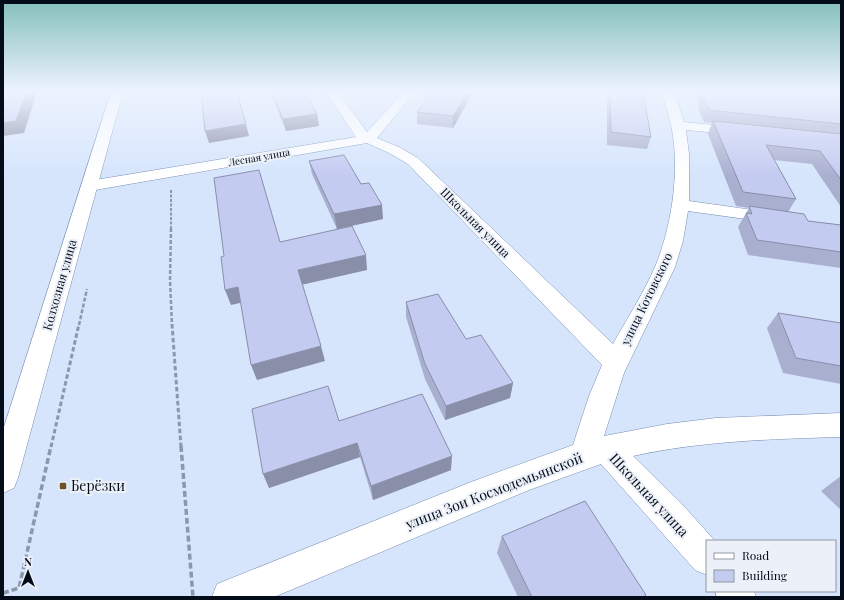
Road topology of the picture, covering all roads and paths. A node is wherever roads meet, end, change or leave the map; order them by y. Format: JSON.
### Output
{"nodes":[{"id":1,"x":109,"y":120,"type":"edge"},
{"id":2,"x":350,"y":120,"type":"edge"},
{"id":3,"x":385,"y":120,"type":"edge"},
{"id":4,"x":676,"y":120,"type":"edge"},
{"id":5,"x":677,"y":125,"type":"junction"},
{"id":6,"x":755,"y":133,"type":"edge"},
{"id":7,"x":368,"y":139,"type":"junction"},
{"id":8,"x":171,"y":172,"type":"junction"},
{"id":9,"x":89,"y":186,"type":"junction"},
{"id":10,"x":679,"y":205,"type":"junction"},
{"id":11,"x":787,"y":220,"type":"edge"},
{"id":12,"x":88,"y":284,"type":"dead end"},
{"id":13,"x":616,"y":363,"type":"junction"},
{"id":14,"x":841,"y":425,"type":"edge"},
{"id":15,"x":596,"y":452,"type":"junction"},
{"id":16,"x":3,"y":478,"type":"edge"},
{"id":17,"x":706,"y":557,"type":"edge"},
{"id":18,"x":3,"y":593,"type":"edge"},
{"id":19,"x":192,"y":597,"type":"edge"},
{"id":20,"x":230,"y":597,"type":"edge"}],
"edges":[{"from":1,"to":9,"type":"street","name":"Колхозная улица"},
{"from":2,"to":7,"type":"street","name":"Школьная улица"},
{"from":3,"to":7,"type":"street"},
{"from":4,"to":5,"type":"street","name":"улица Котовского"},
{"from":5,"to":6,"type":"street"},
{"from":5,"to":10,"type":"street","name":"улица Котовского"},
{"from":7,"to":8,"type":"street","name":"Лесная улица"},
{"from":7,"to":13,"type":"street","name":"Школьная улица"},
{"from":8,"to":9,"type":"street","name":"Лесная улица"},
{"from":8,"to":19,"type":"path"},
{"from":9,"to":16,"type":"street","name":"Колхозная улица"},
{"from":10,"to":11,"type":"street"},
{"from":10,"to":13,"type":"street","name":"улица Котовского"},
{"from":12,"to":18,"type":"path"},
{"from":13,"to":15,"type":"street","name":"улица Котовского"},
{"from":14,"to":15,"type":"street","name":"улица Зои Космодемьянской"},
{"from":15,"to":17,"type":"street","name":"Школьная улица"},
{"from":15,"to":20,"type":"street","name":"улица Зои Космодемьянской"}]}
